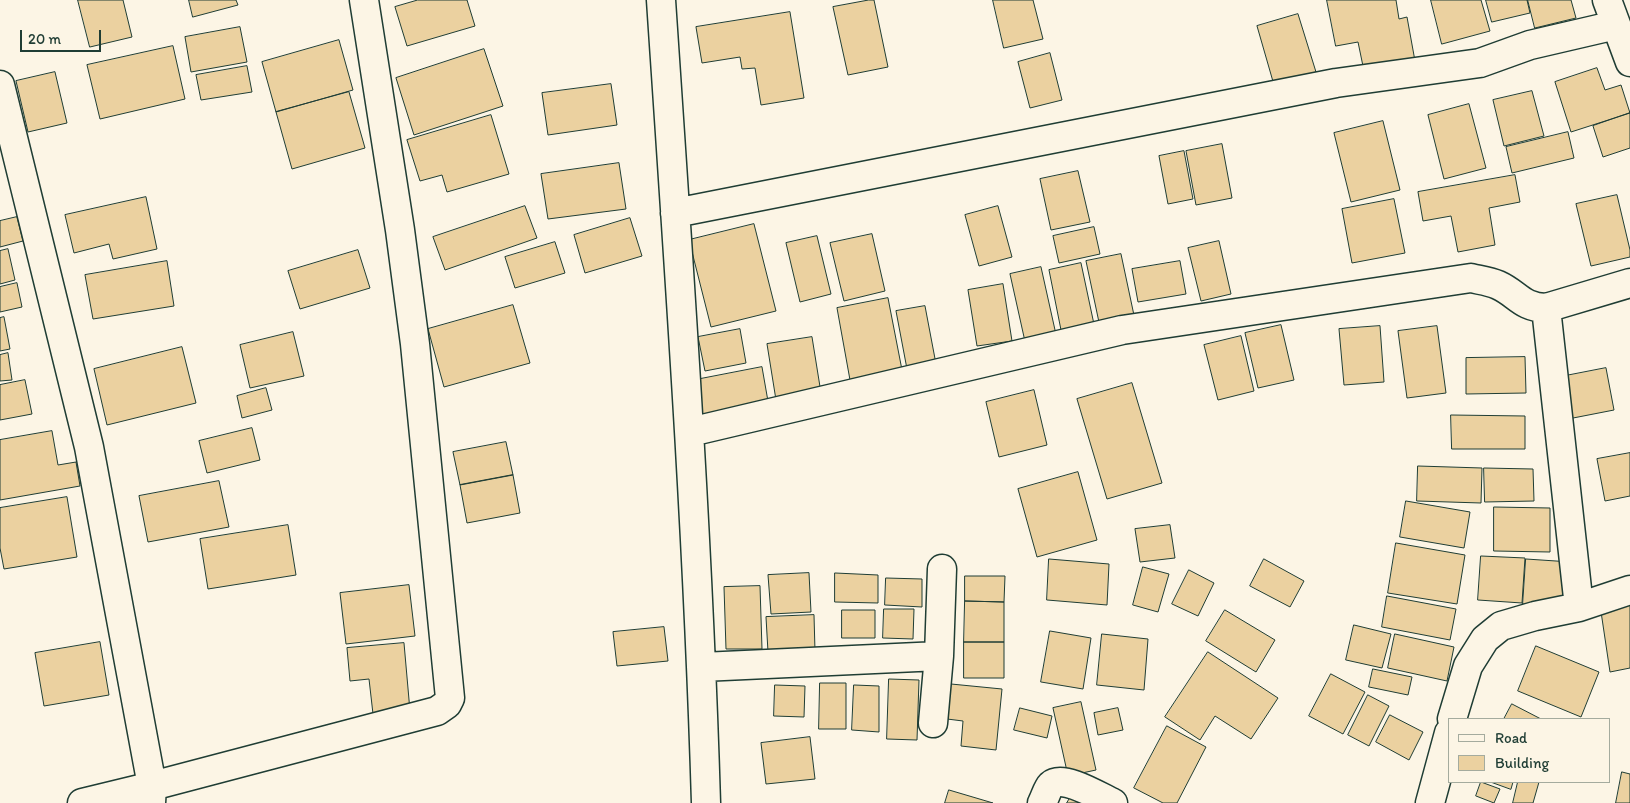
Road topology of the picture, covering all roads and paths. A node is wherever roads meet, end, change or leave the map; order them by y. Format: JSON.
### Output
{"nodes":[{"id":1,"x":364,"y":0,"type":"edge"},
{"id":2,"x":661,"y":0,"type":"edge"},
{"id":3,"x":1612,"y":12,"type":"edge"},
{"id":4,"x":1630,"y":62,"type":"edge"},
{"id":5,"x":0,"y":85,"type":"edge"},
{"id":6,"x":675,"y":213,"type":"junction"},
{"id":7,"x":1630,"y":283,"type":"edge"},
{"id":8,"x":1546,"y":308,"type":"junction"},
{"id":9,"x":690,"y":432,"type":"junction"},
{"id":10,"x":942,"y":569,"type":"dead end"},
{"id":11,"x":1630,"y":590,"type":"edge"},
{"id":12,"x":1579,"y":607,"type":"junction"},
{"id":13,"x":939,"y":656,"type":"junction"},
{"id":14,"x":702,"y":667,"type":"junction"},
{"id":15,"x":1452,"y":718,"type":"edge"},
{"id":16,"x":933,"y":723,"type":"dead end"},
{"id":17,"x":1448,"y":737,"type":"edge"},
{"id":18,"x":151,"y":795,"type":"edge"},
{"id":19,"x":82,"y":803,"type":"edge"},
{"id":20,"x":706,"y":803,"type":"edge"},
{"id":21,"x":1042,"y":803,"type":"edge"},
{"id":22,"x":1113,"y":803,"type":"edge"},
{"id":23,"x":1430,"y":803,"type":"edge"}],
"edges":[{"from":1,"to":18,"type":"street"},
{"from":2,"to":6,"type":"street"},
{"from":3,"to":4,"type":"street"},
{"from":3,"to":6,"type":"street"},
{"from":5,"to":18,"type":"street"},
{"from":6,"to":9,"type":"street"},
{"from":7,"to":8,"type":"street"},
{"from":8,"to":9,"type":"street"},
{"from":8,"to":12,"type":"street"},
{"from":9,"to":14,"type":"street"},
{"from":10,"to":13,"type":"street"},
{"from":11,"to":12,"type":"street"},
{"from":12,"to":15,"type":"street"},
{"from":13,"to":14,"type":"street"},
{"from":13,"to":16,"type":"street"},
{"from":14,"to":20,"type":"street"},
{"from":17,"to":23,"type":"street"},
{"from":18,"to":19,"type":"street"},
{"from":21,"to":22,"type":"street"}]}
